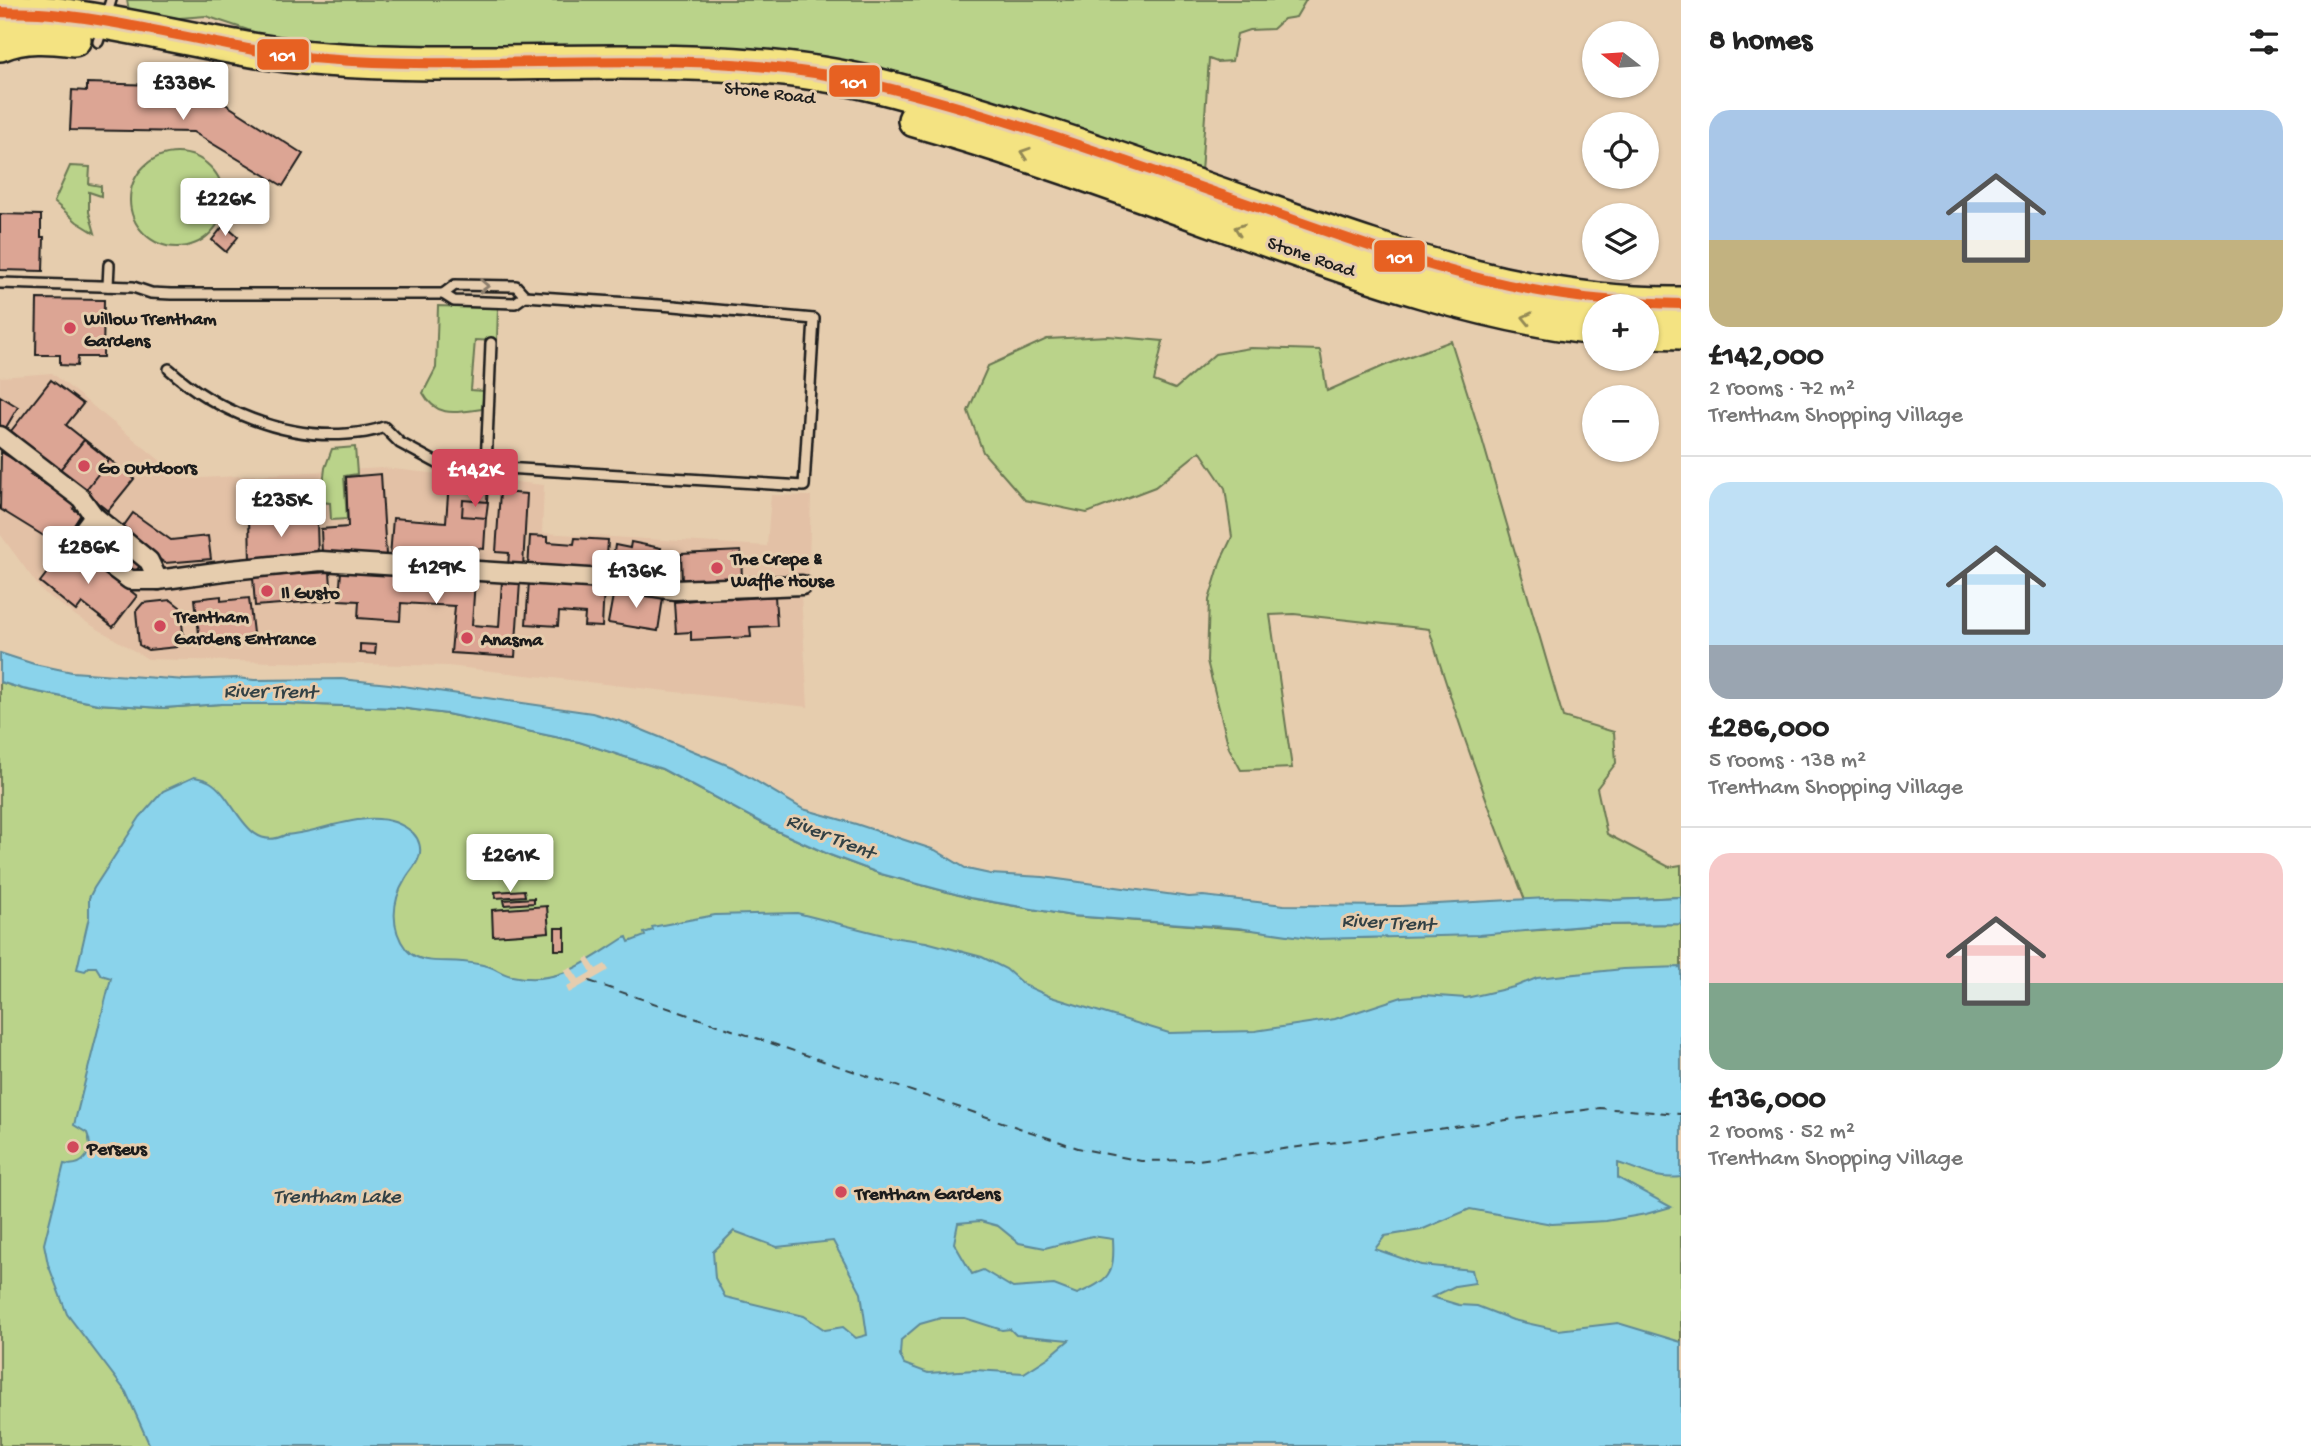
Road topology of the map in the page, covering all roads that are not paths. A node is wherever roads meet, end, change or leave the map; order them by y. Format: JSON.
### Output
{"nodes":[{"id":1,"x":0,"y":12,"type":"edge"},
{"id":2,"x":104,"y":21,"type":"edge"},
{"id":3,"x":0,"y":44,"type":"edge"},
{"id":4,"x":108,"y":265,"type":"dead end"},
{"id":5,"x":0,"y":283,"type":"edge"},
{"id":6,"x":108,"y":286,"type":"junction"},
{"id":7,"x":443,"y":294,"type":"junction"},
{"id":8,"x":525,"y":296,"type":"junction"},
{"id":9,"x":1681,"y":304,"type":"edge"},
{"id":10,"x":1582,"y":327,"type":"edge"},
{"id":11,"x":1659,"y":331,"type":"edge"},
{"id":12,"x":1681,"y":332,"type":"edge"},
{"id":13,"x":491,"y":343,"type":"dead end"},
{"id":14,"x":169,"y":369,"type":"dead end"},
{"id":15,"x":0,"y":436,"type":"edge"},
{"id":16,"x":486,"y":467,"type":"junction"},
{"id":17,"x":94,"y":516,"type":"junction"},
{"id":18,"x":158,"y":580,"type":"junction"},
{"id":19,"x":802,"y":585,"type":"dead end"}],
"edges":[{"from":1,"to":2,"type":"highway","name":"Stone Road"},
{"from":2,"to":3,"type":"highway","name":"Stone Road"},
{"from":2,"to":9,"type":"highway","name":"Stone Road"},
{"from":10,"to":2,"type":"highway","name":"Stone Road","one_way":true},
{"from":4,"to":6,"type":"lane"},
{"from":5,"to":6,"type":"lane"},
{"from":6,"to":7,"type":"lane"},
{"from":7,"to":8,"type":"lane"},
{"from":7,"to":8,"type":"lane","one_way":true},
{"from":8,"to":16,"type":"lane"},
{"from":11,"to":12,"type":"highway"},
{"from":13,"to":16,"type":"lane"},
{"from":14,"to":16,"type":"lane"},
{"from":15,"to":17,"type":"street"},
{"from":17,"to":18,"type":"street"},
{"from":17,"to":18,"type":"street"},
{"from":18,"to":19,"type":"street"}]}
